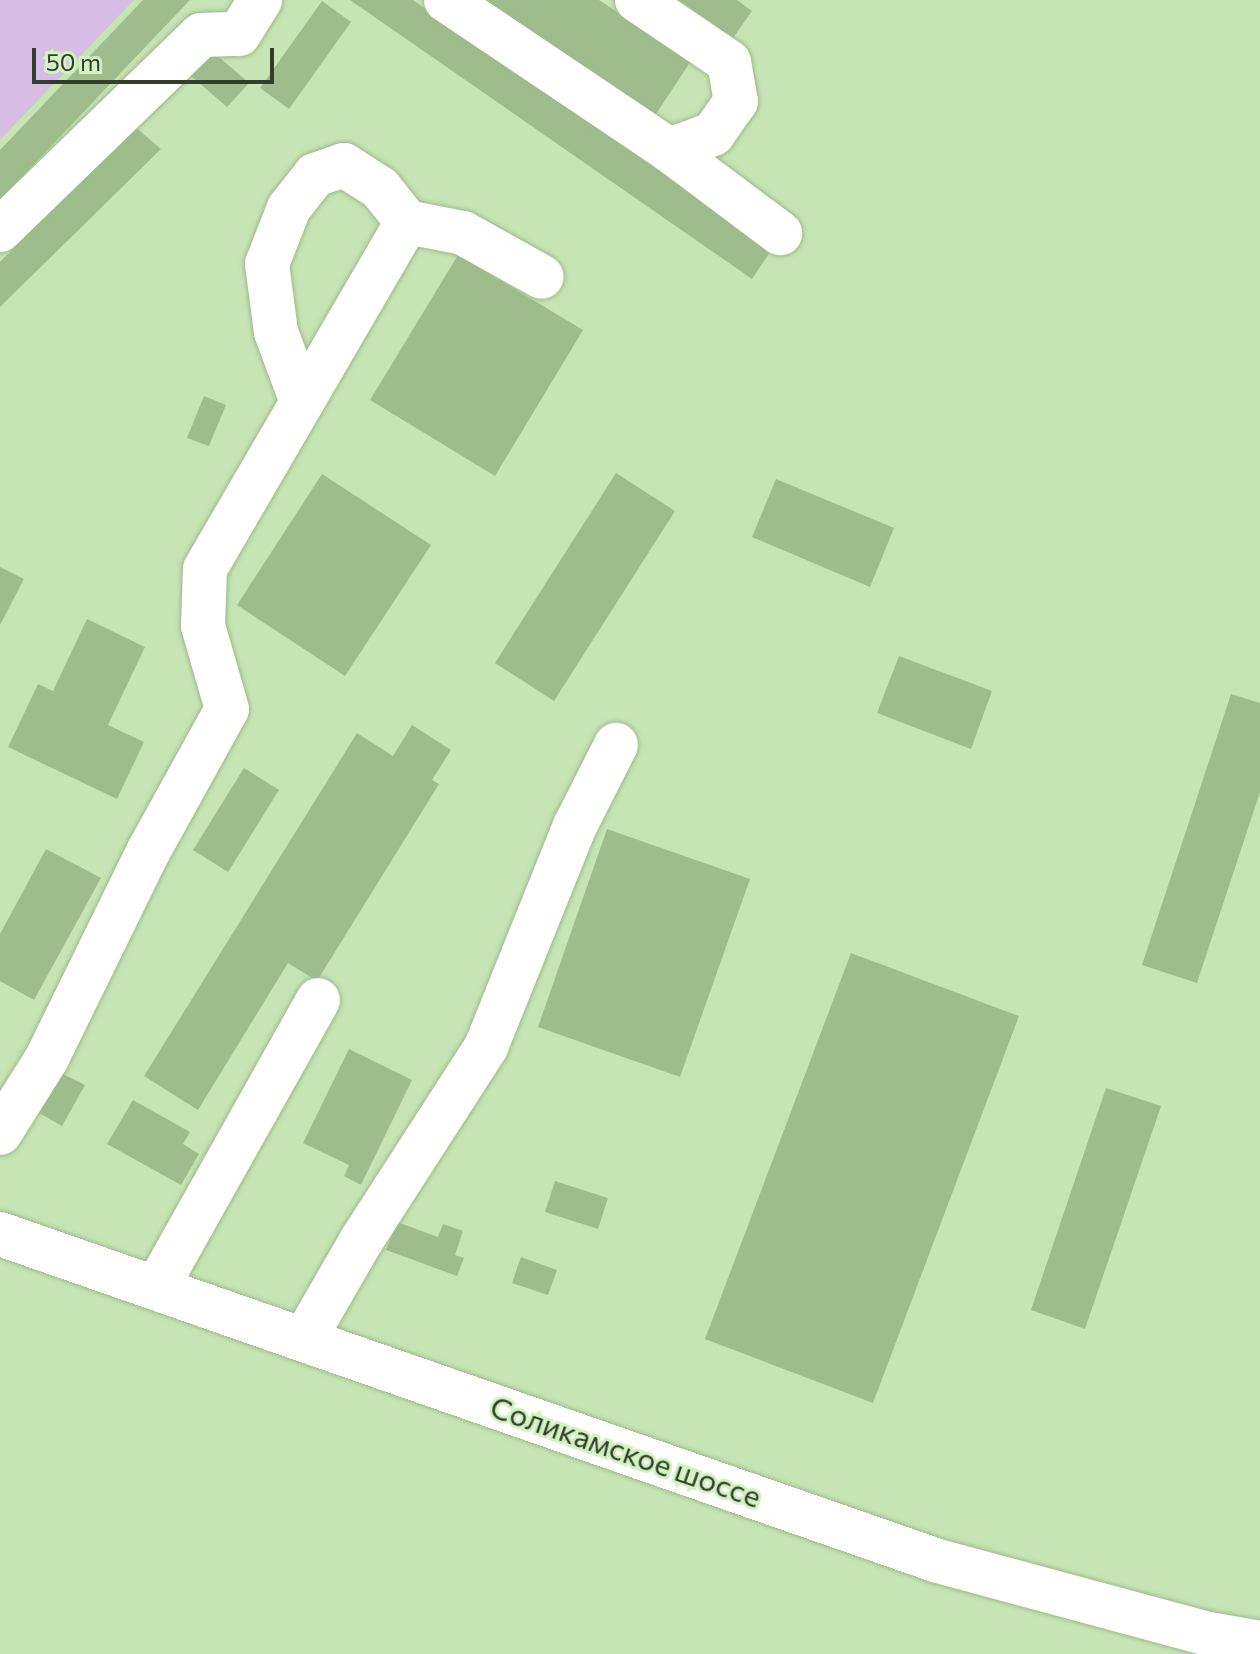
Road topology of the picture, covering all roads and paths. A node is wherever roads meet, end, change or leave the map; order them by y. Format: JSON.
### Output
{"nodes":[{"id":1,"x":260,"y":0,"type":"edge"},
{"id":2,"x":446,"y":0,"type":"edge"},
{"id":3,"x":637,"y":0,"type":"edge"},
{"id":4,"x":669,"y":150,"type":"junction"},
{"id":5,"x":407,"y":222,"type":"junction"},
{"id":6,"x":0,"y":230,"type":"edge"},
{"id":7,"x":780,"y":233,"type":"dead end"},
{"id":8,"x":542,"y":277,"type":"dead end"},
{"id":9,"x":302,"y":402,"type":"junction"},
{"id":10,"x":616,"y":745,"type":"dead end"},
{"id":11,"x":318,"y":1000,"type":"dead end"},
{"id":12,"x":0,"y":1133,"type":"edge"},
{"id":13,"x":0,"y":1234,"type":"edge"},
{"id":14,"x":157,"y":1287,"type":"junction"},
{"id":15,"x":305,"y":1338,"type":"junction"},
{"id":16,"x":1260,"y":1643,"type":"edge"},
{"id":17,"x":1212,"y":1644,"type":"edge"}],
"edges":[{"from":1,"to":6,"type":"main road"},
{"from":2,"to":4,"type":"main road"},
{"from":3,"to":4,"type":"main road"},
{"from":4,"to":7,"type":"main road"},
{"from":5,"to":8,"type":"main road"},
{"from":5,"to":9,"type":"main road"},
{"from":5,"to":9,"type":"main road"},
{"from":9,"to":12,"type":"main road"},
{"from":10,"to":15,"type":"main road"},
{"from":11,"to":14,"type":"main road"},
{"from":13,"to":14,"type":"main road","name":"Соликамское шоссе"},
{"from":14,"to":15,"type":"main road","name":"Соликамское шоссе"},
{"from":15,"to":17,"type":"main road","name":"Соликамское шоссе"},
{"from":16,"to":17,"type":"main road","name":"Соликамское шоссе"}]}
